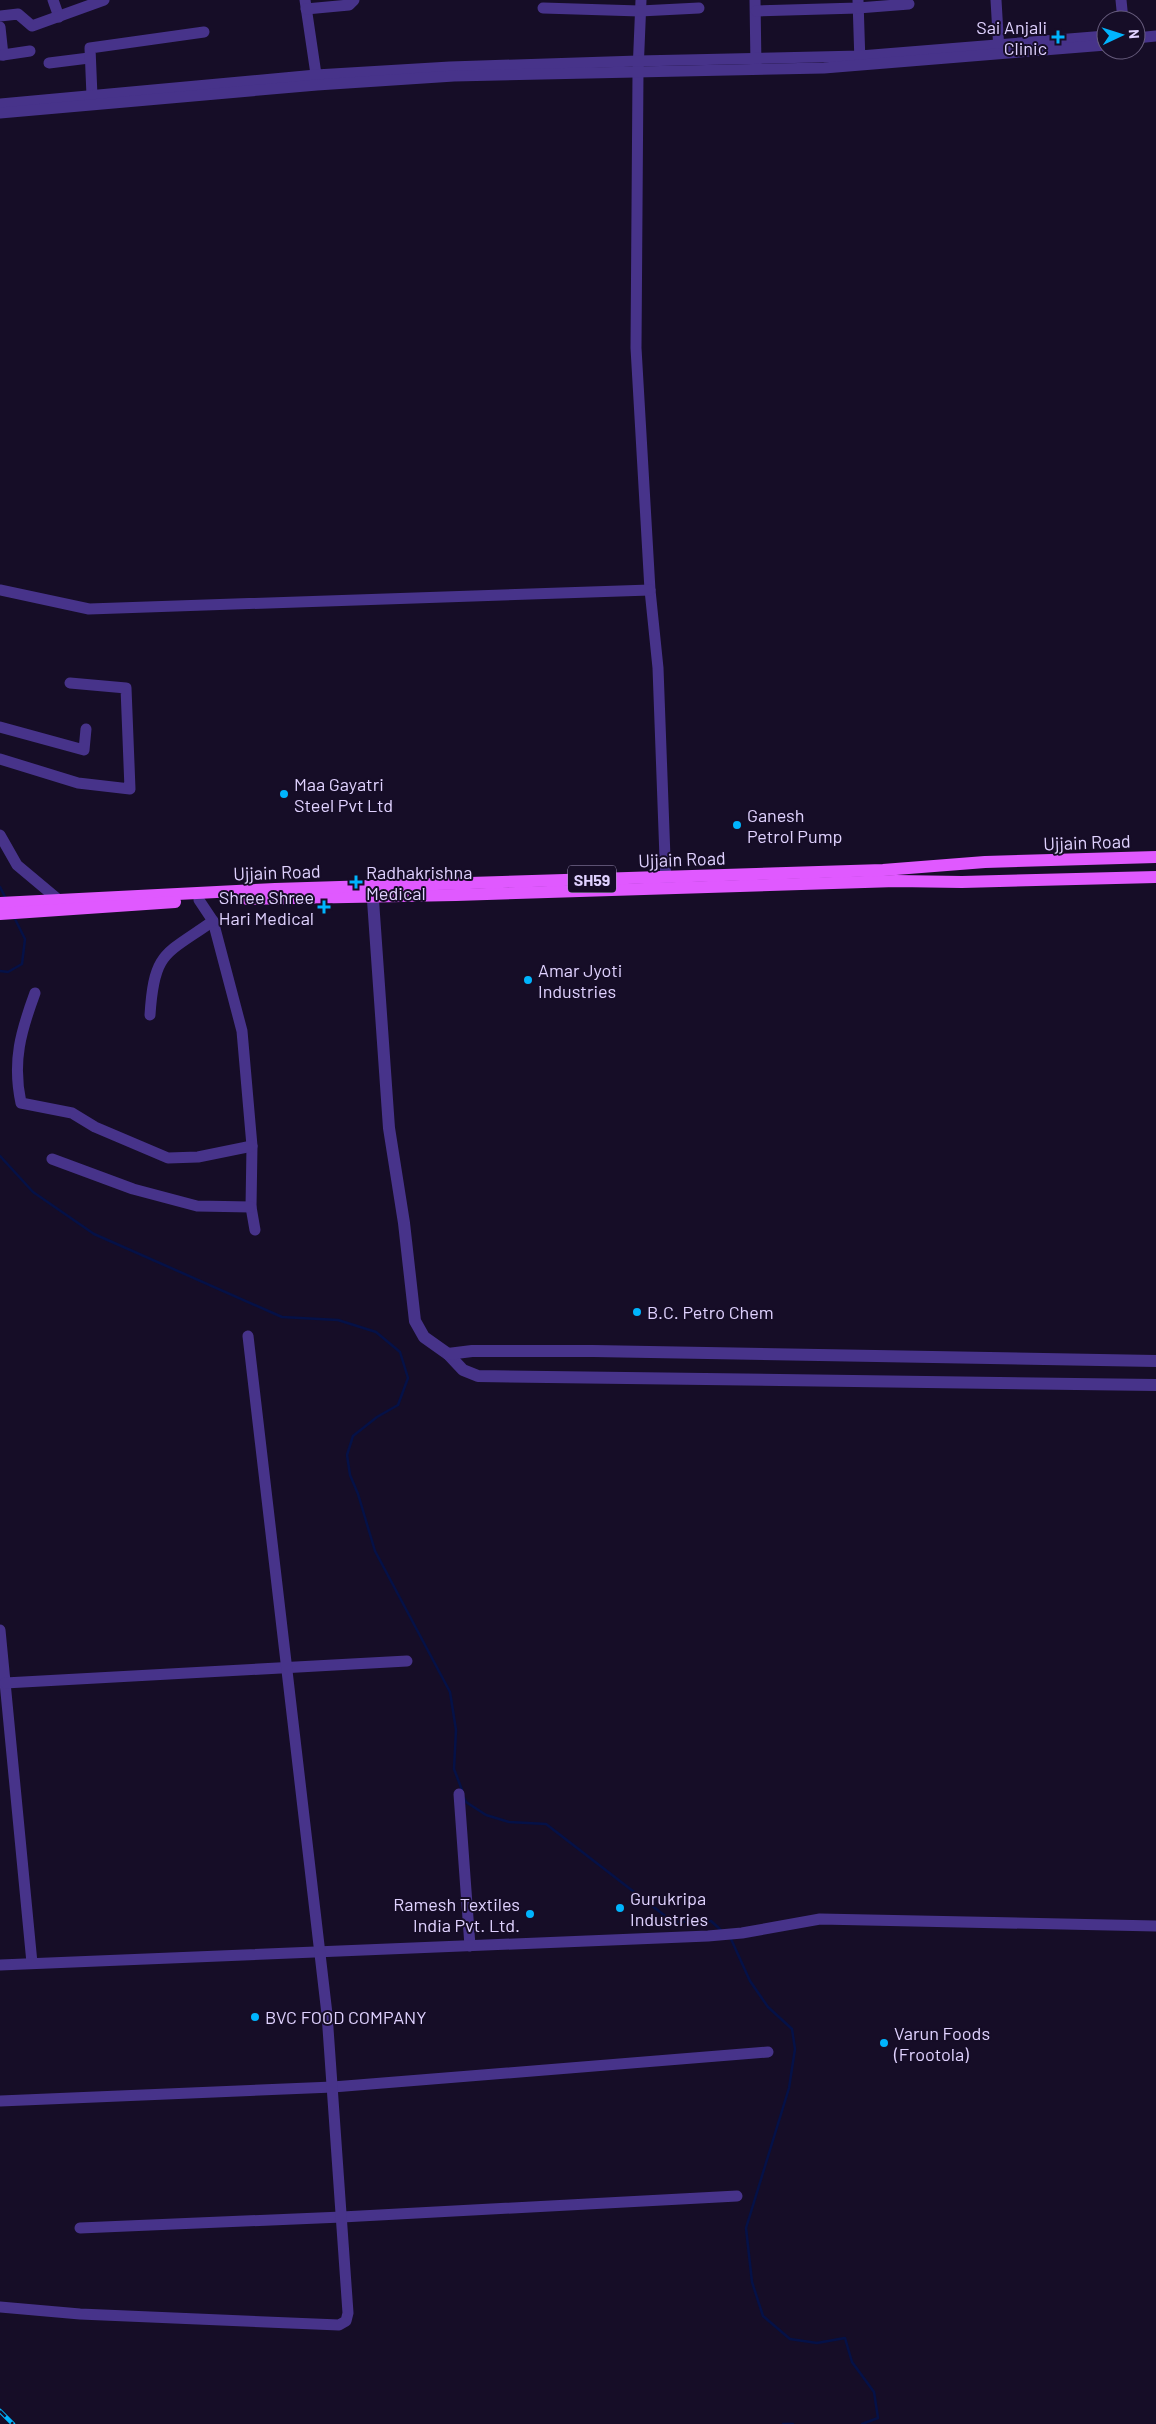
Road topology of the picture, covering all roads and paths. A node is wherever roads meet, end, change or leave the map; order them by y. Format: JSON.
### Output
{"nodes":[{"id":1,"x":52,"y":0,"type":"edge"},
{"id":2,"x":103,"y":0,"type":"edge"},
{"id":3,"x":354,"y":0,"type":"edge"},
{"id":4,"x":996,"y":0,"type":"edge"},
{"id":5,"x":306,"y":4,"type":"edge"},
{"id":6,"x":858,"y":4,"type":"edge"},
{"id":7,"x":909,"y":4,"type":"dead end"},
{"id":8,"x":640,"y":5,"type":"edge"},
{"id":9,"x":756,"y":5,"type":"edge"},
{"id":10,"x":543,"y":8,"type":"dead end"},
{"id":11,"x":698,"y":8,"type":"dead end"},
{"id":12,"x":0,"y":16,"type":"edge"},
{"id":13,"x":59,"y":17,"type":"junction"},
{"id":14,"x":0,"y":27,"type":"edge"},
{"id":15,"x":204,"y":32,"type":"dead end"},
{"id":16,"x":1096,"y":37,"type":"edge"},
{"id":17,"x":1096,"y":45,"type":"edge"},
{"id":18,"x":998,"y":48,"type":"junction"},
{"id":19,"x":30,"y":51,"type":"dead end"},
{"id":20,"x":1,"y":55,"type":"edge"},
{"id":21,"x":89,"y":58,"type":"junction"},
{"id":22,"x":860,"y":61,"type":"junction"},
{"id":23,"x":49,"y":63,"type":"dead end"},
{"id":24,"x":756,"y":65,"type":"junction"},
{"id":25,"x":638,"y":67,"type":"junction"},
{"id":26,"x":317,"y":80,"type":"junction"},
{"id":27,"x":92,"y":96,"type":"junction"},
{"id":28,"x":0,"y":104,"type":"edge"},
{"id":29,"x":86,"y":106,"type":"junction"},
{"id":30,"x":0,"y":113,"type":"edge"},
{"id":31,"x":0,"y":590,"type":"edge"},
{"id":32,"x":650,"y":590,"type":"junction"},
{"id":33,"x":70,"y":682,"type":"dead end"},
{"id":34,"x":0,"y":727,"type":"edge"},
{"id":35,"x":86,"y":728,"type":"dead end"},
{"id":36,"x":0,"y":759,"type":"edge"},
{"id":37,"x":0,"y":835,"type":"edge"},
{"id":38,"x":1156,"y":857,"type":"edge"},
{"id":39,"x":1156,"y":877,"type":"edge"},
{"id":40,"x":665,"y":883,"type":"junction"},
{"id":41,"x":373,"y":891,"type":"junction"},
{"id":42,"x":198,"y":900,"type":"junction"},
{"id":43,"x":60,"y":901,"type":"junction"},
{"id":44,"x":0,"y":903,"type":"edge"},
{"id":45,"x":30,"y":908,"type":"junction"},
{"id":46,"x":0,"y":914,"type":"edge"},
{"id":47,"x":213,"y":921,"type":"junction"},
{"id":48,"x":35,"y":993,"type":"dead end"},
{"id":49,"x":150,"y":1015,"type":"dead end"},
{"id":50,"x":252,"y":1146,"type":"junction"},
{"id":51,"x":52,"y":1159,"type":"dead end"},
{"id":52,"x":252,"y":1206,"type":"junction"},
{"id":53,"x":255,"y":1230,"type":"dead end"},
{"id":54,"x":248,"y":1336,"type":"dead end"},
{"id":55,"x":448,"y":1354,"type":"junction"},
{"id":56,"x":1156,"y":1362,"type":"edge"},
{"id":57,"x":1156,"y":1385,"type":"edge"},
{"id":58,"x":0,"y":1630,"type":"edge"},
{"id":59,"x":407,"y":1661,"type":"dead end"},
{"id":60,"x":286,"y":1668,"type":"junction"},
{"id":61,"x":5,"y":1683,"type":"junction"},
{"id":62,"x":459,"y":1794,"type":"dead end"},
{"id":63,"x":1156,"y":1926,"type":"edge"},
{"id":64,"x":470,"y":1946,"type":"junction"},
{"id":65,"x":320,"y":1952,"type":"junction"},
{"id":66,"x":32,"y":1963,"type":"junction"},
{"id":67,"x":0,"y":1965,"type":"edge"},
{"id":68,"x":768,"y":2052,"type":"dead end"},
{"id":69,"x":333,"y":2087,"type":"junction"},
{"id":70,"x":0,"y":2101,"type":"edge"},
{"id":71,"x":737,"y":2196,"type":"dead end"},
{"id":72,"x":342,"y":2217,"type":"junction"},
{"id":73,"x":80,"y":2228,"type":"dead end"},
{"id":74,"x":0,"y":2307,"type":"edge"}],
"edges":[{"from":1,"to":13,"type":"street"},
{"from":2,"to":13,"type":"street"},
{"from":3,"to":5,"type":"street"},
{"from":4,"to":18,"type":"street"},
{"from":5,"to":26,"type":"street"},
{"from":6,"to":7,"type":"street"},
{"from":6,"to":9,"type":"street"},
{"from":6,"to":22,"type":"street"},
{"from":8,"to":10,"type":"street"},
{"from":8,"to":11,"type":"street"},
{"from":8,"to":25,"type":"street"},
{"from":9,"to":24,"type":"street"},
{"from":12,"to":13,"type":"street"},
{"from":14,"to":20,"type":"street"},
{"from":15,"to":21,"type":"street"},
{"from":16,"to":18,"type":"street"},
{"from":17,"to":18,"type":"street"},
{"from":18,"to":22,"type":"street"},
{"from":19,"to":20,"type":"street"},
{"from":21,"to":23,"type":"street"},
{"from":21,"to":27,"type":"street"},
{"from":22,"to":24,"type":"street"},
{"from":24,"to":25,"type":"street"},
{"from":25,"to":26,"type":"street"},
{"from":25,"to":32,"type":"street"},
{"from":26,"to":27,"type":"street"},
{"from":26,"to":29,"type":"street"},
{"from":27,"to":28,"type":"street"},
{"from":27,"to":29,"type":"street"},
{"from":29,"to":30,"type":"street"},
{"from":31,"to":32,"type":"street"},
{"from":32,"to":40,"type":"street"},
{"from":33,"to":36,"type":"street"},
{"from":34,"to":35,"type":"street"},
{"from":37,"to":43,"type":"street"},
{"from":38,"to":40,"type":"main road","name":"Ujjain Road","number":"SH59"},
{"from":39,"to":40,"type":"main road","name":"Ujjain Road","number":"SH59"},
{"from":40,"to":41,"type":"main road","name":"Ujjain Road","number":"SH59"},
{"from":41,"to":42,"type":"main road","name":"Ujjain Road","number":"SH59"},
{"from":41,"to":43,"type":"main road","name":"Ujjain Road","number":"SH59"},
{"from":41,"to":55,"type":"street"},
{"from":42,"to":45,"type":"main road","name":"Ujjain Road","number":"SH59"},
{"from":42,"to":47,"type":"street"},
{"from":43,"to":45,"type":"main road","name":"Ujjain Road","number":"SH59"},
{"from":44,"to":45,"type":"main road","name":"Ujjain Road","number":"SH59"},
{"from":45,"to":46,"type":"main road","name":"Ujjain Road","number":"SH59"},
{"from":47,"to":49,"type":"street"},
{"from":47,"to":50,"type":"street"},
{"from":48,"to":50,"type":"street"},
{"from":50,"to":52,"type":"street"},
{"from":51,"to":52,"type":"street"},
{"from":52,"to":53,"type":"street"},
{"from":54,"to":60,"type":"street"},
{"from":55,"to":56,"type":"street"},
{"from":55,"to":57,"type":"street"},
{"from":58,"to":61,"type":"street"},
{"from":59,"to":60,"type":"street"},
{"from":60,"to":61,"type":"street"},
{"from":60,"to":65,"type":"street"},
{"from":61,"to":66,"type":"street"},
{"from":62,"to":64,"type":"street"},
{"from":63,"to":64,"type":"street"},
{"from":64,"to":65,"type":"street"},
{"from":65,"to":66,"type":"street"},
{"from":65,"to":69,"type":"street"},
{"from":66,"to":67,"type":"street"},
{"from":68,"to":69,"type":"street"},
{"from":69,"to":70,"type":"street"},
{"from":69,"to":72,"type":"street"},
{"from":71,"to":72,"type":"street"},
{"from":72,"to":73,"type":"street"},
{"from":72,"to":74,"type":"street"}]}
